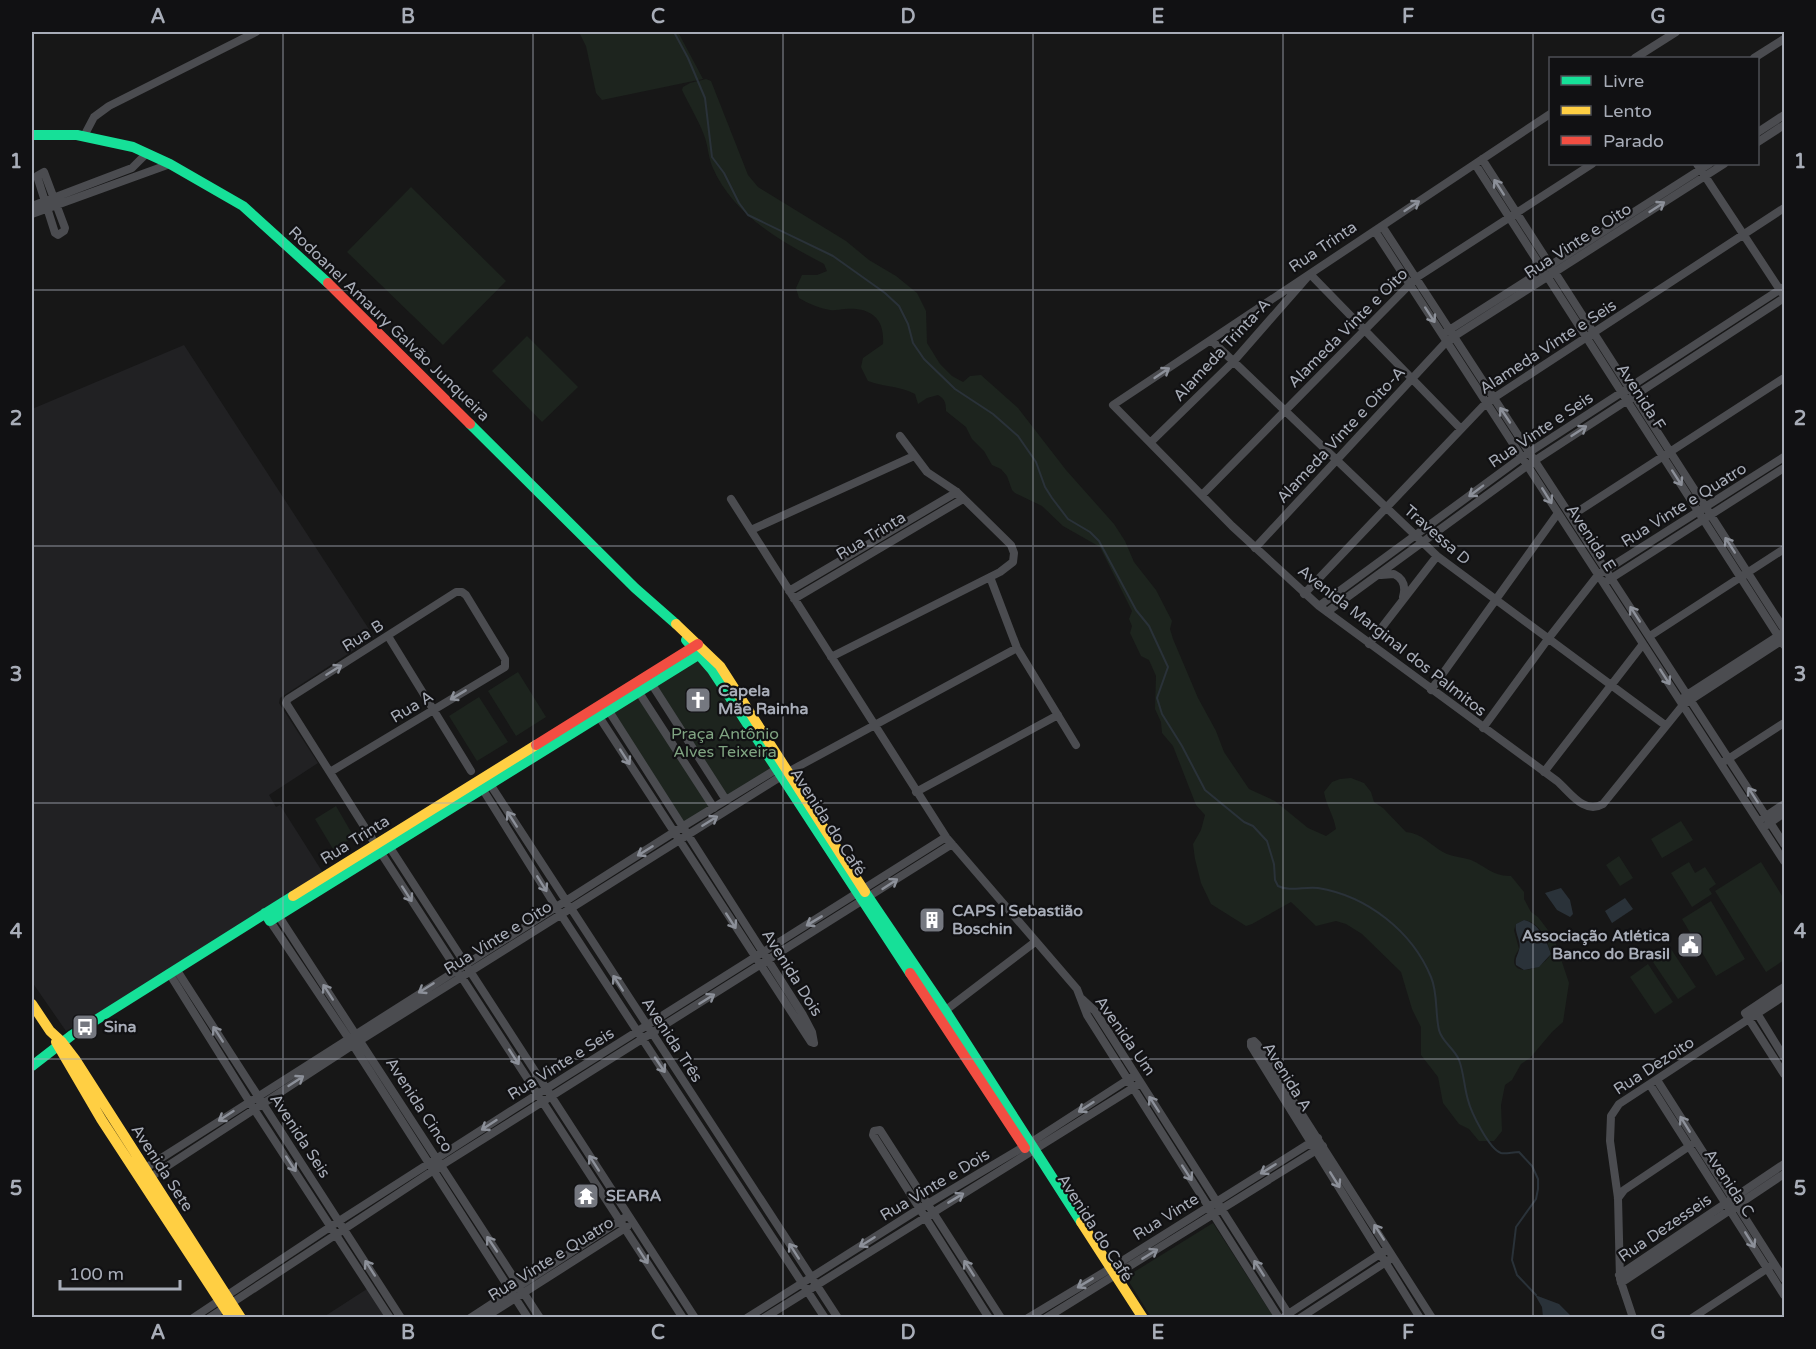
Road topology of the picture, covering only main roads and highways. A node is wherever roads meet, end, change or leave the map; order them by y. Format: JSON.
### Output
{"nodes":[{"id":1,"x":32,"y":135,"type":"edge"},
{"id":2,"x":675,"y":625,"type":"joint"},
{"id":3,"x":699,"y":649,"type":"junction"},
{"id":4,"x":601,"y":709,"type":"junction"},
{"id":5,"x":32,"y":1004,"type":"edge"},
{"id":6,"x":58,"y":1042,"type":"junction"},
{"id":7,"x":32,"y":1066,"type":"edge"},
{"id":8,"x":1111,"y":1274,"type":"junction"},
{"id":9,"x":227,"y":1305,"type":"edge"},
{"id":10,"x":241,"y":1317,"type":"edge"},
{"id":11,"x":1135,"y":1317,"type":"edge"},
{"id":12,"x":1143,"y":1317,"type":"edge"}],
"edges":[{"from":1,"to":2,"type":"main road","name":"Rodoanel Amaury Galvão Junqueira"},
{"from":2,"to":3,"type":"main road","name":"Avenida do Café"},
{"from":3,"to":4,"type":"main road","name":"Rua Trinta"},
{"from":3,"to":4,"type":"main road","name":"Rua Trinta"},
{"from":3,"to":8,"type":"main road","name":"Avenida do Café"},
{"from":4,"to":6,"type":"main road","name":"Rua Trinta"},
{"from":5,"to":6,"type":"main road","name":"Avenida Sete"},
{"from":6,"to":7,"type":"main road","name":"Rua Trinta"},
{"from":6,"to":9,"type":"main road","name":"Avenida Sete"},
{"from":8,"to":11,"type":"main road","name":"Avenida do Café"},
{"from":8,"to":12,"type":"main road","name":"Avenida do Café"},
{"from":9,"to":10,"type":"main road","name":"Avenida Sete"}]}
